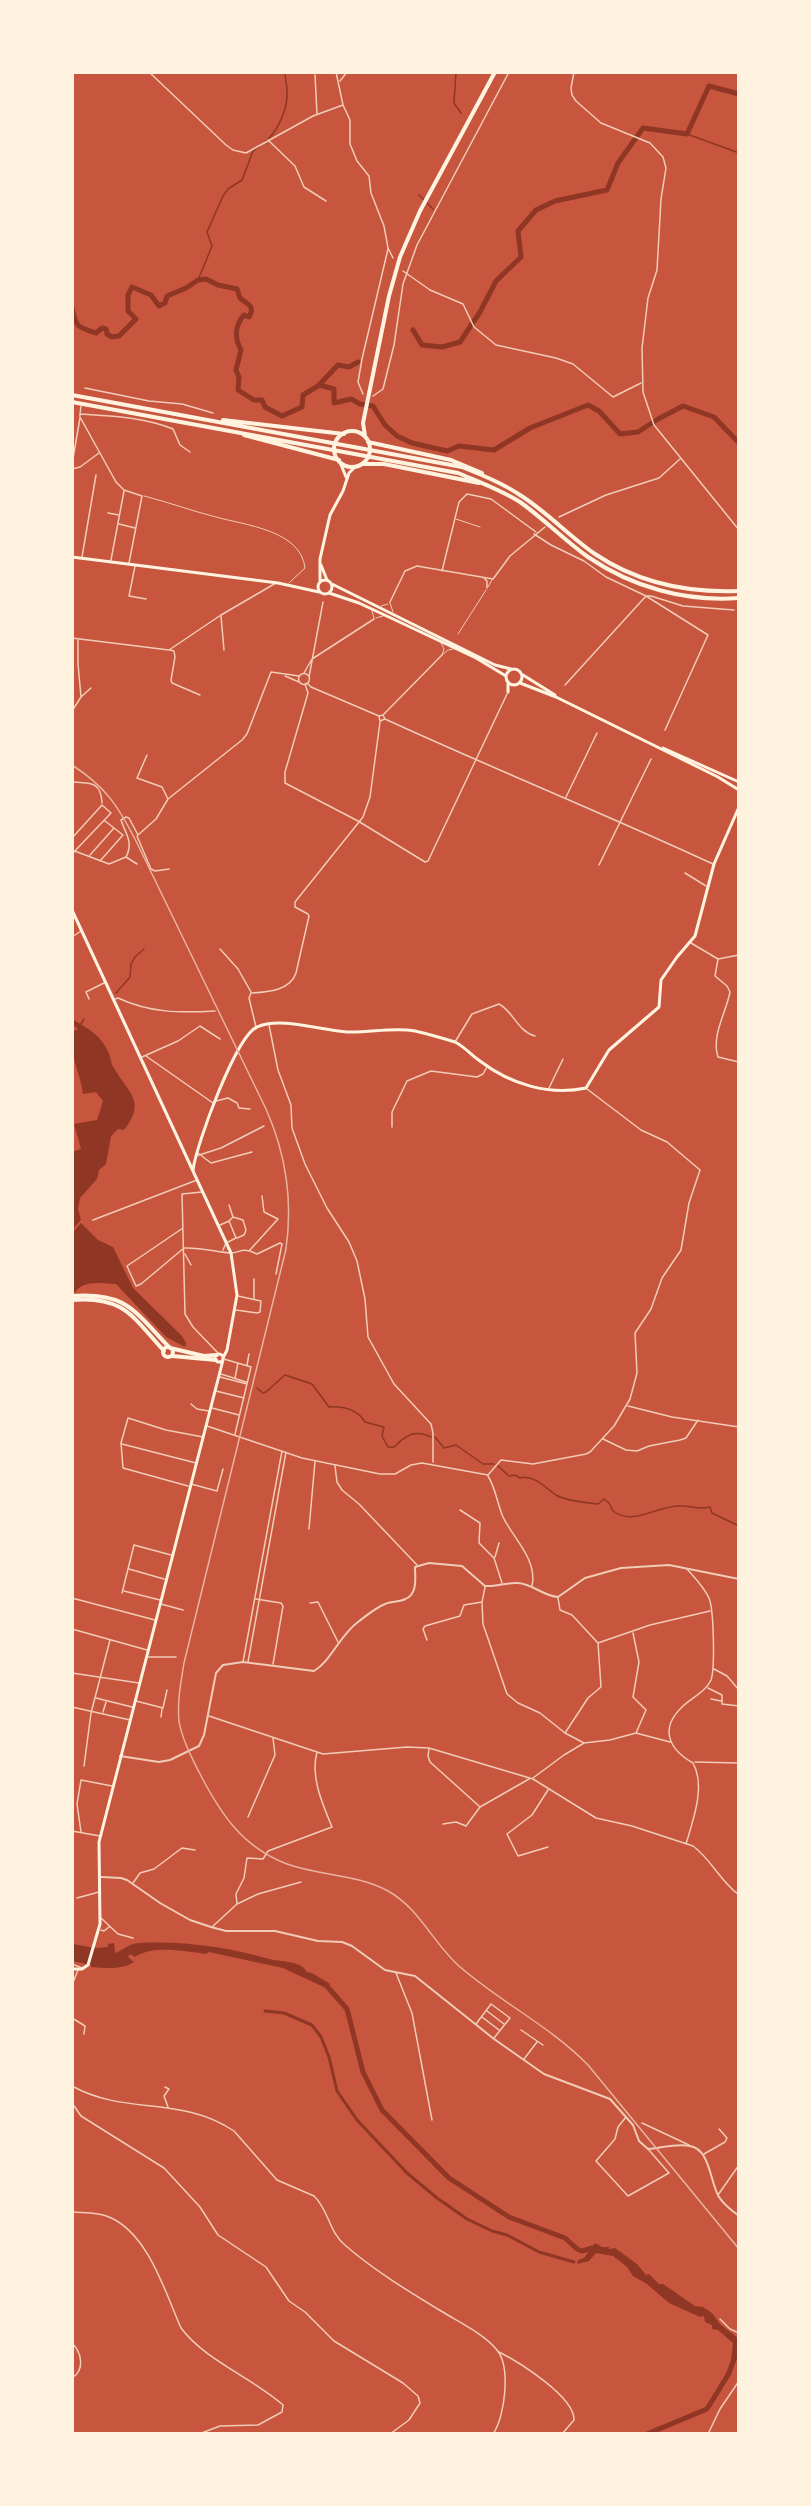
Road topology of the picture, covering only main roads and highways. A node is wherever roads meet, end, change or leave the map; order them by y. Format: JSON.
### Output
{"nodes":[{"id":1,"x":495,"y":72,"type":"edge"},
{"id":2,"x":72,"y":395,"type":"edge"},
{"id":3,"x":72,"y":402,"type":"edge"},
{"id":4,"x":182,"y":415,"type":"junction"},
{"id":5,"x":363,"y":423,"type":"junction"},
{"id":6,"x":223,"y":429,"type":"junction"},
{"id":7,"x":352,"y":431,"type":"junction"},
{"id":8,"x":344,"y":434,"type":"junction"},
{"id":9,"x":364,"y":436,"type":"junction"},
{"id":10,"x":369,"y":444,"type":"junction"},
{"id":11,"x":340,"y":461,"type":"junction"},
{"id":12,"x":362,"y":464,"type":"junction"},
{"id":13,"x":356,"y":466,"type":"junction"},
{"id":14,"x":346,"y":479,"type":"junction"},
{"id":15,"x":493,"y":480,"type":"junction"},
{"id":16,"x":490,"y":486,"type":"junction"},
{"id":17,"x":321,"y":555,"type":"junction"},
{"id":18,"x":72,"y":557,"type":"edge"},
{"id":19,"x":327,"y":580,"type":"junction"},
{"id":20,"x":319,"y":583,"type":"junction"},
{"id":21,"x":332,"y":585,"type":"junction"},
{"id":22,"x":306,"y":587,"type":"junction"},
{"id":23,"x":739,"y":591,"type":"edge"},
{"id":24,"x":320,"y":593,"type":"junction"},
{"id":25,"x":328,"y":593,"type":"junction"},
{"id":26,"x":739,"y":598,"type":"edge"},
{"id":27,"x":511,"y":669,"type":"junction"},
{"id":28,"x":523,"y":675,"type":"junction"},
{"id":29,"x":506,"y":676,"type":"junction"},
{"id":30,"x":508,"y":682,"type":"junction"},
{"id":31,"x":520,"y":683,"type":"junction"},
{"id":32,"x":514,"y":685,"type":"junction"},
{"id":33,"x":739,"y":782,"type":"edge"},
{"id":34,"x":739,"y":790,"type":"edge"},
{"id":35,"x":739,"y":806,"type":"edge"},
{"id":36,"x":72,"y":910,"type":"edge"},
{"id":37,"x":194,"y":1155,"type":"junction"},
{"id":38,"x":188,"y":1157,"type":"junction"},
{"id":39,"x":193,"y":1170,"type":"junction"},
{"id":40,"x":72,"y":1298,"type":"edge"},
{"id":41,"x":81,"y":1298,"type":"junction"},
{"id":42,"x":170,"y":1348,"type":"junction"},
{"id":43,"x":164,"y":1351,"type":"junction"},
{"id":44,"x":172,"y":1356,"type":"junction"},
{"id":45,"x":221,"y":1357,"type":"junction"},
{"id":46,"x":217,"y":1361,"type":"junction"},
{"id":47,"x":220,"y":1376,"type":"junction"},
{"id":48,"x":72,"y":1970,"type":"edge"}],
"edges":[{"from":1,"to":5,"type":"highway"},
{"from":2,"to":4,"type":"highway"},
{"from":3,"to":6,"type":"highway"},
{"from":4,"to":8,"type":"highway"},
{"from":4,"to":15,"type":"highway"},
{"from":5,"to":7,"type":"highway"},
{"from":5,"to":9,"type":"highway"},
{"from":6,"to":11,"type":"highway"},
{"from":6,"to":16,"type":"highway"},
{"from":7,"to":8,"type":"highway"},
{"from":7,"to":9,"type":"highway"},
{"from":8,"to":11,"type":"highway"},
{"from":9,"to":10,"type":"highway"},
{"from":10,"to":12,"type":"highway"},
{"from":10,"to":15,"type":"highway"},
{"from":11,"to":13,"type":"highway"},
{"from":11,"to":14,"type":"main road"},
{"from":12,"to":13,"type":"highway"},
{"from":12,"to":16,"type":"highway"},
{"from":13,"to":14,"type":"main road"},
{"from":14,"to":17,"type":"main road"},
{"from":15,"to":23,"type":"highway"},
{"from":16,"to":26,"type":"highway"},
{"from":17,"to":19,"type":"main road"},
{"from":17,"to":20,"type":"main road"},
{"from":18,"to":22,"type":"main road"},
{"from":19,"to":20,"type":"main road"},
{"from":19,"to":21,"type":"main road"},
{"from":20,"to":22,"type":"main road"},
{"from":20,"to":24,"type":"main road"},
{"from":21,"to":25,"type":"main road"},
{"from":21,"to":27,"type":"main road"},
{"from":22,"to":24,"type":"main road"},
{"from":24,"to":25,"type":"main road"},
{"from":24,"to":25,"type":"main road"},
{"from":25,"to":29,"type":"main road"},
{"from":27,"to":28,"type":"main road"},
{"from":27,"to":29,"type":"main road"},
{"from":28,"to":31,"type":"main road"},
{"from":28,"to":33,"type":"main road"},
{"from":29,"to":30,"type":"main road"},
{"from":30,"to":32,"type":"main road"},
{"from":30,"to":32,"type":"main road"},
{"from":31,"to":32,"type":"main road"},
{"from":31,"to":34,"type":"main road"},
{"from":35,"to":37,"type":"main road"},
{"from":36,"to":38,"type":"main road"},
{"from":37,"to":38,"type":"main road"},
{"from":37,"to":39,"type":"main road"},
{"from":38,"to":39,"type":"main road"},
{"from":39,"to":45,"type":"main road"},
{"from":40,"to":41,"type":"highway"},
{"from":41,"to":42,"type":"highway"},
{"from":41,"to":43,"type":"highway"},
{"from":42,"to":43,"type":"highway"},
{"from":42,"to":44,"type":"highway"},
{"from":42,"to":45,"type":"highway"},
{"from":43,"to":44,"type":"highway"},
{"from":44,"to":46,"type":"highway"},
{"from":45,"to":46,"type":"main road"},
{"from":45,"to":46,"type":"main road"},
{"from":45,"to":47,"type":"main road"},
{"from":46,"to":47,"type":"main road"},
{"from":47,"to":48,"type":"main road"}]}
